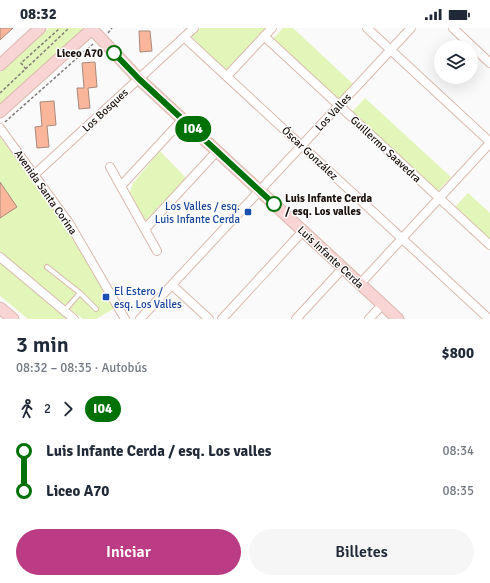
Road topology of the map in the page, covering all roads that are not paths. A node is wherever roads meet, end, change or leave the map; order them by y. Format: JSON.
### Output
{"nodes":[{"id":1,"x":40,"y":28,"type":"edge"},
{"id":2,"x":92,"y":28,"type":"edge"},
{"id":3,"x":194,"y":28,"type":"edge"},
{"id":4,"x":272,"y":28,"type":"edge"},
{"id":5,"x":367,"y":28,"type":"edge"},
{"id":6,"x":411,"y":28,"type":"edge"},
{"id":7,"x":453,"y":28,"type":"edge"},
{"id":8,"x":264,"y":36,"type":"junction"},
{"id":9,"x":184,"y":37,"type":"junction"},
{"id":10,"x":391,"y":50,"type":"junction"},
{"id":11,"x":490,"y":63,"type":"edge"},
{"id":12,"x":0,"y":65,"type":"edge"},
{"id":13,"x":227,"y":76,"type":"junction"},
{"id":14,"x":139,"y":79,"type":"junction"},
{"id":15,"x":339,"y":106,"type":"junction"},
{"id":16,"x":0,"y":112,"type":"edge"},
{"id":17,"x":183,"y":119,"type":"junction"},
{"id":18,"x":0,"y":128,"type":"edge"},
{"id":19,"x":490,"y":142,"type":"edge"},
{"id":20,"x":302,"y":146,"type":"junction"},
{"id":21,"x":218,"y":151,"type":"junction"},
{"id":22,"x":110,"y":167,"type":"dead end"},
{"id":23,"x":34,"y":175,"type":"junction"},
{"id":24,"x":121,"y":186,"type":"junction"},
{"id":25,"x":260,"y":191,"type":"junction"},
{"id":26,"x":439,"y":198,"type":"junction"},
{"id":27,"x":145,"y":229,"type":"junction"},
{"id":28,"x":303,"y":231,"type":"junction"},
{"id":29,"x":402,"y":238,"type":"junction"},
{"id":30,"x":490,"y":245,"type":"edge"},
{"id":31,"x":157,"y":251,"type":"dead end"},
{"id":32,"x":0,"y":257,"type":"edge"},
{"id":33,"x":47,"y":267,"type":"dead end"},
{"id":34,"x":343,"y":268,"type":"junction"},
{"id":35,"x":360,"y":284,"type":"junction"},
{"id":36,"x":172,"y":285,"type":"junction"},
{"id":37,"x":80,"y":293,"type":"junction"},
{"id":38,"x":382,"y":304,"type":"junction"},
{"id":39,"x":0,"y":308,"type":"edge"},
{"id":40,"x":96,"y":309,"type":"dead end"},
{"id":41,"x":64,"y":310,"type":"junction"},
{"id":42,"x":13,"y":319,"type":"edge"},
{"id":43,"x":74,"y":319,"type":"edge"},
{"id":44,"x":125,"y":319,"type":"edge"},
{"id":45,"x":140,"y":319,"type":"edge"},
{"id":46,"x":210,"y":319,"type":"edge"},
{"id":47,"x":222,"y":319,"type":"edge"},
{"id":48,"x":296,"y":319,"type":"edge"},
{"id":49,"x":370,"y":319,"type":"edge"},
{"id":50,"x":398,"y":319,"type":"edge"},
{"id":51,"x":489,"y":319,"type":"edge"}],
"edges":[{"from":1,"to":12,"type":"street"},
{"from":2,"to":14,"type":"street","name":"Luis Infante Cerda"},
{"from":2,"to":16,"type":"street"},
{"from":3,"to":9,"type":"street","name":"Los Bosques"},
{"from":4,"to":8,"type":"street"},
{"from":5,"to":10,"type":"street"},
{"from":6,"to":10,"type":"street","name":"Los Valles"},
{"from":7,"to":11,"type":"street"},
{"from":8,"to":13,"type":"street"},
{"from":8,"to":15,"type":"street","name":"Guillermo Saavedra"},
{"from":9,"to":13,"type":"street","name":"Óscar González"},
{"from":9,"to":14,"type":"street","name":"Los Bosques"},
{"from":10,"to":15,"type":"street","name":"Los Valles"},
{"from":10,"to":19,"type":"street"},
{"from":13,"to":20,"type":"street","name":"Óscar González"},
{"from":14,"to":17,"type":"street","name":"Luis Infante Cerda"},
{"from":14,"to":23,"type":"street","name":"Los Bosques"},
{"from":15,"to":20,"type":"street","name":"Los Valles"},
{"from":15,"to":26,"type":"street","name":"Guillermo Saavedra"},
{"from":17,"to":21,"type":"street","name":"Luis Infante Cerda"},
{"from":17,"to":24,"type":"street"},
{"from":18,"to":23,"type":"street","name":"Avenida Santa Corina"},
{"from":19,"to":26,"type":"street"},
{"from":20,"to":25,"type":"street","name":"Los Valles"},
{"from":20,"to":29,"type":"street","name":"Óscar González"},
{"from":21,"to":25,"type":"street","name":"Luis Infante Cerda"},
{"from":21,"to":27,"type":"street"},
{"from":22,"to":24,"type":"street"},
{"from":23,"to":44,"type":"street","name":"Avenida Santa Corina"},
{"from":24,"to":27,"type":"street"},
{"from":25,"to":28,"type":"street","name":"Luis Infante Cerda"},
{"from":25,"to":36,"type":"street","name":"Los Valles"},
{"from":26,"to":29,"type":"street"},
{"from":26,"to":30,"type":"street","name":"Guillermo Saavedra"},
{"from":27,"to":31,"type":"street"},
{"from":28,"to":34,"type":"street","name":"Luis Infante Cerda"},
{"from":28,"to":47,"type":"street"},
{"from":29,"to":35,"type":"street"},
{"from":29,"to":51,"type":"street","name":"Óscar González"},
{"from":32,"to":41,"type":"street"},
{"from":33,"to":37,"type":"lane"},
{"from":34,"to":35,"type":"street","name":"Luis Infante Cerda"},
{"from":34,"to":48,"type":"street"},
{"from":35,"to":38,"type":"street","name":"Luis Infante Cerda"},
{"from":36,"to":45,"type":"street","name":"Los Valles"},
{"from":36,"to":46,"type":"street"},
{"from":37,"to":40,"type":"lane"},
{"from":37,"to":41,"type":"lane"},
{"from":38,"to":49,"type":"street"},
{"from":38,"to":50,"type":"street","name":"Luis Infante Cerda"},
{"from":39,"to":42,"type":"street"},
{"from":41,"to":43,"type":"street"}]}
